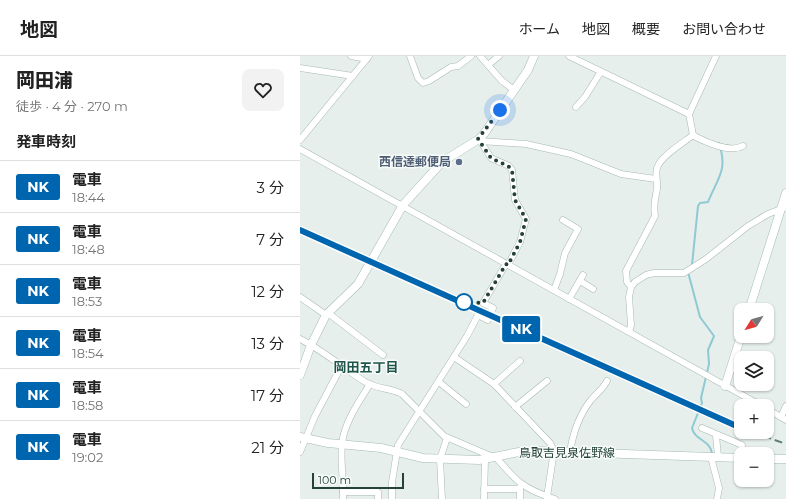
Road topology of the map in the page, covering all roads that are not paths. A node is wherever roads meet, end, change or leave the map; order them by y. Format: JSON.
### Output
{"nodes":[{"id":1,"x":351,"y":56,"type":"edge"},
{"id":2,"x":410,"y":56,"type":"edge"},
{"id":3,"x":471,"y":56,"type":"edge"},
{"id":4,"x":480,"y":56,"type":"edge"},
{"id":5,"x":499,"y":56,"type":"edge"},
{"id":6,"x":534,"y":56,"type":"edge"},
{"id":7,"x":569,"y":56,"type":"edge"},
{"id":8,"x":716,"y":56,"type":"edge"},
{"id":9,"x":368,"y":57,"type":"edge"},
{"id":10,"x":488,"y":65,"type":"junction"},
{"id":11,"x":300,"y":68,"type":"edge"},
{"id":12,"x":600,"y":73,"type":"junction"},
{"id":13,"x":353,"y":76,"type":"junction"},
{"id":14,"x":514,"y":90,"type":"junction"},
{"id":15,"x":576,"y":107,"type":"dead end"},
{"id":16,"x":689,"y":114,"type":"junction"},
{"id":17,"x":693,"y":134,"type":"junction"},
{"id":18,"x":300,"y":140,"type":"edge"},
{"id":19,"x":479,"y":140,"type":"junction"},
{"id":20,"x":743,"y":146,"type":"dead end"},
{"id":21,"x":300,"y":149,"type":"edge"},
{"id":22,"x":656,"y":179,"type":"junction"},
{"id":23,"x":786,"y":193,"type":"edge"},
{"id":24,"x":403,"y":205,"type":"junction"},
{"id":25,"x":783,"y":209,"type":"edge"},
{"id":26,"x":563,"y":220,"type":"dead end"},
{"id":27,"x":507,"y":264,"type":"junction"},
{"id":28,"x":583,"y":275,"type":"dead end"},
{"id":29,"x":580,"y":281,"type":"junction"},
{"id":30,"x":631,"y":287,"type":"junction"},
{"id":31,"x":593,"y":289,"type":"dead end"},
{"id":32,"x":554,"y":290,"type":"junction"},
{"id":33,"x":569,"y":299,"type":"junction"},
{"id":34,"x":301,"y":300,"type":"edge"},
{"id":35,"x":751,"y":303,"type":"edge"},
{"id":36,"x":327,"y":314,"type":"junction"},
{"id":37,"x":629,"y":332,"type":"junction"},
{"id":38,"x":300,"y":339,"type":"edge"},
{"id":39,"x":739,"y":343,"type":"edge"},
{"id":40,"x":311,"y":345,"type":"junction"},
{"id":41,"x":383,"y":355,"type":"dead end"},
{"id":42,"x":454,"y":357,"type":"junction"},
{"id":43,"x":520,"y":361,"type":"dead end"},
{"id":44,"x":342,"y":365,"type":"junction"},
{"id":45,"x":300,"y":375,"type":"edge"},
{"id":46,"x":547,"y":381,"type":"dead end"},
{"id":47,"x":607,"y":381,"type":"dead end"},
{"id":48,"x":438,"y":382,"type":"junction"},
{"id":49,"x":370,"y":384,"type":"junction"},
{"id":50,"x":494,"y":384,"type":"junction"},
{"id":51,"x":726,"y":386,"type":"junction"},
{"id":52,"x":749,"y":399,"type":"edge"},
{"id":53,"x":466,"y":404,"type":"dead end"},
{"id":54,"x":786,"y":406,"type":"edge"},
{"id":55,"x":515,"y":407,"type":"junction"},
{"id":56,"x":420,"y":412,"type":"junction"},
{"id":57,"x":774,"y":413,"type":"edge"},
{"id":58,"x":783,"y":418,"type":"edge"},
{"id":59,"x":702,"y":428,"type":"dead end"},
{"id":60,"x":716,"y":435,"type":"junction"},
{"id":61,"x":302,"y":438,"type":"edge"},
{"id":62,"x":447,"y":438,"type":"junction"},
{"id":63,"x":342,"y":444,"type":"junction"},
{"id":64,"x":742,"y":447,"type":"edge"},
{"id":65,"x":554,"y":451,"type":"junction"},
{"id":66,"x":300,"y":452,"type":"edge"},
{"id":67,"x":396,"y":452,"type":"junction"},
{"id":68,"x":570,"y":452,"type":"junction"},
{"id":69,"x":491,"y":457,"type":"junction"},
{"id":70,"x":715,"y":457,"type":"junction"},
{"id":71,"x":734,"y":458,"type":"edge"},
{"id":72,"x":440,"y":459,"type":"junction"},
{"id":73,"x":774,"y":459,"type":"edge"},
{"id":74,"x":786,"y":459,"type":"edge"},
{"id":75,"x":520,"y":487,"type":"junction"},
{"id":76,"x":484,"y":489,"type":"junction"},
{"id":77,"x":343,"y":492,"type":"junction"},
{"id":78,"x":546,"y":497,"type":"edge"},
{"id":79,"x":343,"y":499,"type":"edge"},
{"id":80,"x":378,"y":499,"type":"edge"},
{"id":81,"x":392,"y":499,"type":"edge"},
{"id":82,"x":442,"y":499,"type":"edge"},
{"id":83,"x":484,"y":499,"type":"edge"},
{"id":84,"x":520,"y":499,"type":"edge"},
{"id":85,"x":556,"y":499,"type":"edge"},
{"id":86,"x":717,"y":499,"type":"edge"}],
"edges":[{"from":1,"to":9,"type":"street"},
{"from":2,"to":3,"type":"street"},
{"from":4,"to":10,"type":"street"},
{"from":5,"to":10,"type":"street"},
{"from":6,"to":14,"type":"main road"},
{"from":7,"to":12,"type":"street"},
{"from":8,"to":16,"type":"street"},
{"from":9,"to":13,"type":"street"},
{"from":10,"to":14,"type":"street"},
{"from":11,"to":13,"type":"street"},
{"from":12,"to":15,"type":"street"},
{"from":12,"to":16,"type":"street"},
{"from":13,"to":18,"type":"street"},
{"from":14,"to":19,"type":"main road"},
{"from":16,"to":17,"type":"street"},
{"from":17,"to":20,"type":"street"},
{"from":17,"to":22,"type":"street"},
{"from":19,"to":22,"type":"street"},
{"from":19,"to":24,"type":"main road"},
{"from":19,"to":27,"type":"street"},
{"from":21,"to":24,"type":"street"},
{"from":22,"to":30,"type":"street"},
{"from":23,"to":25,"type":"main road"},
{"from":24,"to":27,"type":"street"},
{"from":24,"to":36,"type":"main road"},
{"from":25,"to":30,"type":"street"},
{"from":25,"to":35,"type":"main road"},
{"from":26,"to":32,"type":"street"},
{"from":27,"to":32,"type":"street"},
{"from":27,"to":42,"type":"street"},
{"from":28,"to":29,"type":"street"},
{"from":29,"to":31,"type":"street"},
{"from":29,"to":33,"type":"street"},
{"from":30,"to":37,"type":"street"},
{"from":32,"to":33,"type":"street"},
{"from":33,"to":37,"type":"street"},
{"from":34,"to":36,"type":"street"},
{"from":36,"to":40,"type":"main road"},
{"from":36,"to":41,"type":"street"},
{"from":37,"to":51,"type":"street"},
{"from":38,"to":40,"type":"street"},
{"from":39,"to":51,"type":"main road"},
{"from":40,"to":44,"type":"street"},
{"from":40,"to":45,"type":"main road"},
{"from":42,"to":48,"type":"street"},
{"from":42,"to":50,"type":"street"},
{"from":43,"to":50,"type":"street"},
{"from":44,"to":49,"type":"street"},
{"from":44,"to":61,"type":"street"},
{"from":46,"to":55,"type":"street"},
{"from":47,"to":68,"type":"street"},
{"from":48,"to":53,"type":"street"},
{"from":48,"to":56,"type":"street"},
{"from":49,"to":56,"type":"street"},
{"from":49,"to":63,"type":"street"},
{"from":50,"to":55,"type":"street"},
{"from":51,"to":52,"type":"street"},
{"from":54,"to":58,"type":"street"},
{"from":55,"to":65,"type":"street"},
{"from":56,"to":62,"type":"street"},
{"from":56,"to":67,"type":"street"},
{"from":57,"to":58,"type":"street"},
{"from":59,"to":60,"type":"street"},
{"from":60,"to":64,"type":"street"},
{"from":60,"to":70,"type":"street"},
{"from":61,"to":63,"type":"main road","name":"鳥取吉見泉佐野線"},
{"from":61,"to":66,"type":"street"},
{"from":62,"to":69,"type":"street"},
{"from":62,"to":72,"type":"street"},
{"from":63,"to":67,"type":"main road","name":"鳥取吉見泉佐野線"},
{"from":63,"to":77,"type":"street"},
{"from":65,"to":68,"type":"main road","name":"鳥取吉見泉佐野線"},
{"from":65,"to":69,"type":"main road","name":"鳥取吉見泉佐野線"},
{"from":65,"to":78,"type":"street"},
{"from":67,"to":72,"type":"main road","name":"鳥取吉見泉佐野線"},
{"from":67,"to":81,"type":"street"},
{"from":68,"to":70,"type":"main road","name":"鳥取吉見泉佐野線"},
{"from":69,"to":72,"type":"main road","name":"鳥取吉見泉佐野線"},
{"from":69,"to":75,"type":"street"},
{"from":69,"to":76,"type":"street"},
{"from":70,"to":71,"type":"main road","name":"鳥取吉見泉佐野線"},
{"from":70,"to":86,"type":"street"},
{"from":72,"to":82,"type":"street"},
{"from":73,"to":74,"type":"main road"},
{"from":75,"to":76,"type":"street"},
{"from":75,"to":78,"type":"street"},
{"from":75,"to":84,"type":"street"},
{"from":76,"to":83,"type":"street"},
{"from":77,"to":79,"type":"street"},
{"from":77,"to":80,"type":"street"},
{"from":78,"to":85,"type":"street"}]}
